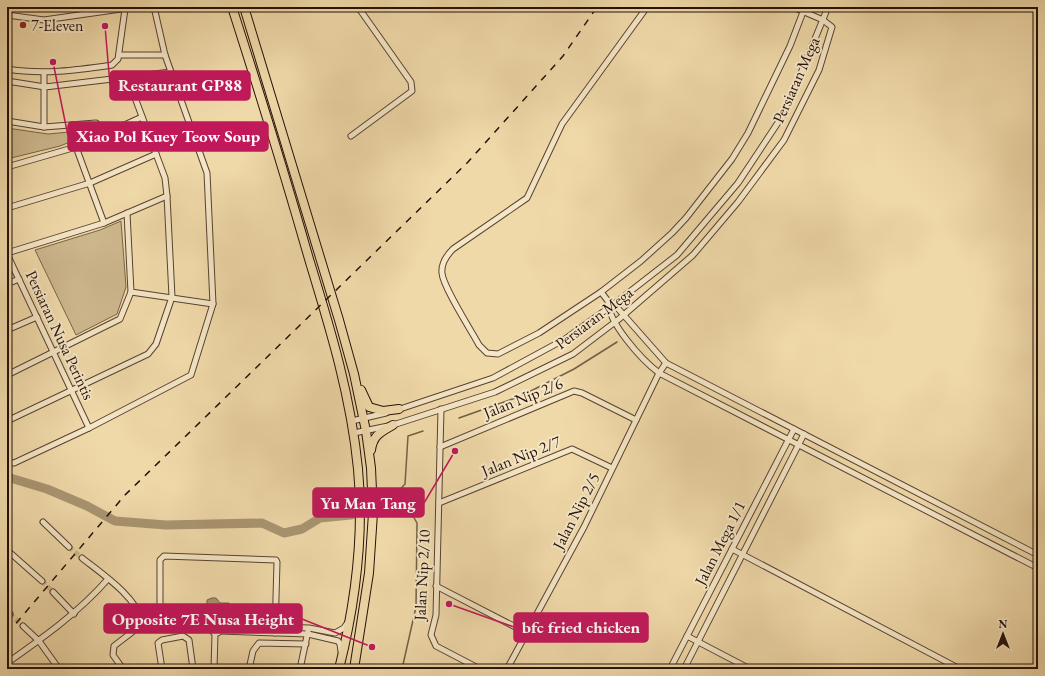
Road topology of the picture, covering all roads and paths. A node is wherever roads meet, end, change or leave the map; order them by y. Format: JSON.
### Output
{"nodes":[{"id":1,"x":135,"y":7,"type":"edge"},
{"id":2,"x":154,"y":7,"type":"edge"},
{"id":3,"x":232,"y":7,"type":"edge"},
{"id":4,"x":244,"y":7,"type":"edge"},
{"id":5,"x":358,"y":7,"type":"edge"},
{"id":6,"x":647,"y":7,"type":"edge"},
{"id":7,"x":793,"y":7,"type":"edge"},
{"id":8,"x":828,"y":7,"type":"edge"},
{"id":9,"x":125,"y":9,"type":"junction"},
{"id":10,"x":802,"y":12,"type":"junction"},
{"id":11,"x":7,"y":15,"type":"edge"},
{"id":12,"x":823,"y":20,"type":"junction"},
{"id":13,"x":165,"y":55,"type":"junction"},
{"id":14,"x":119,"y":57,"type":"junction"},
{"id":15,"x":7,"y":69,"type":"edge"},
{"id":16,"x":44,"y":72,"type":"junction"},
{"id":17,"x":171,"y":72,"type":"junction"},
{"id":18,"x":128,"y":79,"type":"junction"},
{"id":19,"x":7,"y":81,"type":"edge"},
{"id":20,"x":45,"y":87,"type":"junction"},
{"id":21,"x":142,"y":117,"type":"junction"},
{"id":22,"x":7,"y":121,"type":"edge"},
{"id":23,"x":96,"y":123,"type":"dead end"},
{"id":24,"x":44,"y":126,"type":"junction"},
{"id":25,"x":351,"y":136,"type":"dead end"},
{"id":26,"x":76,"y":147,"type":"junction"},
{"id":27,"x":156,"y":154,"type":"junction"},
{"id":28,"x":7,"y":167,"type":"edge"},
{"id":29,"x":90,"y":183,"type":"junction"},
{"id":30,"x":167,"y":196,"type":"junction"},
{"id":31,"x":7,"y":208,"type":"edge"},
{"id":32,"x":127,"y":213,"type":"junction"},
{"id":33,"x":104,"y":222,"type":"junction"},
{"id":34,"x":7,"y":253,"type":"edge"},
{"id":35,"x":19,"y":278,"type":"junction"},
{"id":36,"x":7,"y":284,"type":"edge"},
{"id":37,"x":131,"y":292,"type":"junction"},
{"id":38,"x":600,"y":292,"type":"junction"},
{"id":39,"x":172,"y":297,"type":"junction"},
{"id":40,"x":608,"y":301,"type":"junction"},
{"id":41,"x":213,"y":304,"type":"junction"},
{"id":42,"x":614,"y":304,"type":"junction"},
{"id":43,"x":608,"y":309,"type":"junction"},
{"id":44,"x":623,"y":316,"type":"junction"},
{"id":45,"x":37,"y":317,"type":"junction"},
{"id":46,"x":614,"y":323,"type":"junction"},
{"id":47,"x":7,"y":330,"type":"edge"},
{"id":48,"x":53,"y":352,"type":"junction"},
{"id":49,"x":666,"y":363,"type":"junction"},
{"id":50,"x":659,"y":373,"type":"junction"},
{"id":51,"x":354,"y":374,"type":"junction"},
{"id":52,"x":7,"y":375,"type":"edge"},
{"id":53,"x":71,"y":390,"type":"junction"},
{"id":54,"x":399,"y":409,"type":"junction"},
{"id":55,"x":441,"y":409,"type":"junction"},
{"id":56,"x":363,"y":420,"type":"junction"},
{"id":57,"x":636,"y":420,"type":"junction"},
{"id":58,"x":7,"y":421,"type":"edge"},
{"id":59,"x":352,"y":421,"type":"junction"},
{"id":60,"x":392,"y":425,"type":"junction"},
{"id":61,"x":89,"y":428,"type":"junction"},
{"id":62,"x":794,"y":428,"type":"junction"},
{"id":63,"x":366,"y":431,"type":"junction"},
{"id":64,"x":354,"y":433,"type":"junction"},
{"id":65,"x":804,"y":434,"type":"junction"},
{"id":66,"x":788,"y":439,"type":"junction"},
{"id":67,"x":798,"y":444,"type":"junction"},
{"id":68,"x":440,"y":447,"type":"junction"},
{"id":69,"x":7,"y":462,"type":"edge"},
{"id":70,"x":371,"y":468,"type":"junction"},
{"id":71,"x":612,"y":468,"type":"junction"},
{"id":72,"x":439,"y":503,"type":"junction"},
{"id":73,"x":43,"y":522,"type":"dead end"},
{"id":74,"x":69,"y":547,"type":"tunnel mouth"},
{"id":75,"x":732,"y":548,"type":"junction"},
{"id":76,"x":7,"y":550,"type":"edge"},
{"id":77,"x":742,"y":554,"type":"junction"},
{"id":78,"x":1038,"y":555,"type":"edge"},
{"id":79,"x":82,"y":558,"type":"tunnel mouth"},
{"id":80,"x":1038,"y":568,"type":"edge"},
{"id":81,"x":108,"y":579,"type":"junction"},
{"id":82,"x":42,"y":581,"type":"tunnel mouth"},
{"id":83,"x":436,"y":586,"type":"junction"},
{"id":84,"x":53,"y":592,"type":"tunnel mouth"},
{"id":85,"x":74,"y":614,"type":"junction"},
{"id":86,"x":276,"y":617,"type":"junction"},
{"id":87,"x":348,"y":622,"type":"junction"},
{"id":88,"x":220,"y":625,"type":"junction"},
{"id":89,"x":23,"y":626,"type":"tunnel mouth"},
{"id":90,"x":275,"y":630,"type":"junction"},
{"id":91,"x":308,"y":631,"type":"junction"},
{"id":92,"x":217,"y":633,"type":"junction"},
{"id":93,"x":527,"y":633,"type":"junction"},
{"id":94,"x":687,"y":636,"type":"junction"},
{"id":95,"x":39,"y":641,"type":"junction"},
{"id":96,"x":697,"y":642,"type":"junction"},
{"id":97,"x":306,"y":644,"type":"junction"},
{"id":98,"x":7,"y":663,"type":"edge"},
{"id":99,"x":340,"y":665,"type":"edge"},
{"id":100,"x":59,"y":669,"type":"edge"},
{"id":101,"x":123,"y":669,"type":"edge"},
{"id":102,"x":162,"y":669,"type":"edge"},
{"id":103,"x":193,"y":669,"type":"edge"},
{"id":104,"x":214,"y":669,"type":"edge"},
{"id":105,"x":249,"y":669,"type":"edge"},
{"id":106,"x":300,"y":669,"type":"edge"},
{"id":107,"x":354,"y":669,"type":"edge"},
{"id":108,"x":480,"y":669,"type":"edge"},
{"id":109,"x":507,"y":669,"type":"edge"},
{"id":110,"x":670,"y":669,"type":"edge"},
{"id":111,"x":684,"y":669,"type":"edge"},
{"id":112,"x":750,"y":669,"type":"edge"},
{"id":113,"x":960,"y":669,"type":"edge"}],
"edges":[{"from":1,"to":9,"type":"street"},
{"from":2,"to":13,"type":"street"},
{"from":3,"to":59,"type":"main road"},
{"from":4,"to":51,"type":"main road"},
{"from":5,"to":25,"type":"street"},
{"from":6,"to":38,"type":"street"},
{"from":7,"to":10,"type":"street"},
{"from":8,"to":12,"type":"street"},
{"from":9,"to":11,"type":"street"},
{"from":9,"to":14,"type":"street"},
{"from":10,"to":12,"type":"street"},
{"from":10,"to":38,"type":"street"},
{"from":12,"to":42,"type":"street","name":"Persiaran Mega"},
{"from":12,"to":44,"type":"street","name":"Persiaran Mega"},
{"from":13,"to":14,"type":"street"},
{"from":13,"to":17,"type":"street"},
{"from":14,"to":16,"type":"street"},
{"from":15,"to":16,"type":"street"},
{"from":16,"to":20,"type":"street"},
{"from":17,"to":18,"type":"street"},
{"from":17,"to":41,"type":"street"},
{"from":18,"to":20,"type":"street"},
{"from":18,"to":21,"type":"street"},
{"from":19,"to":20,"type":"street"},
{"from":20,"to":24,"type":"street"},
{"from":21,"to":26,"type":"street"},
{"from":21,"to":27,"type":"street"},
{"from":22,"to":24,"type":"street"},
{"from":23,"to":24,"type":"street"},
{"from":26,"to":28,"type":"street"},
{"from":26,"to":29,"type":"street"},
{"from":27,"to":29,"type":"street"},
{"from":27,"to":30,"type":"street"},
{"from":29,"to":31,"type":"street"},
{"from":29,"to":33,"type":"street"},
{"from":30,"to":32,"type":"street"},
{"from":30,"to":39,"type":"street"},
{"from":32,"to":33,"type":"street"},
{"from":32,"to":37,"type":"street"},
{"from":33,"to":34,"type":"street"},
{"from":34,"to":35,"type":"street","name":"Persiaran Nusa Perintis"},
{"from":35,"to":36,"type":"street"},
{"from":35,"to":45,"type":"street","name":"Persiaran Nusa Perintis"},
{"from":37,"to":39,"type":"street"},
{"from":37,"to":48,"type":"street"},
{"from":38,"to":40,"type":"street"},
{"from":39,"to":41,"type":"street"},
{"from":39,"to":53,"type":"street"},
{"from":40,"to":42,"type":"street"},
{"from":40,"to":43,"type":"street"},
{"from":41,"to":61,"type":"street"},
{"from":42,"to":43,"type":"street","name":"Persiaran Mega"},
{"from":42,"to":44,"type":"street"},
{"from":43,"to":46,"type":"street"},
{"from":43,"to":54,"type":"street","name":"Persiaran Mega"},
{"from":44,"to":46,"type":"street","name":"Persiaran Mega"},
{"from":44,"to":49,"type":"street"},
{"from":45,"to":47,"type":"street"},
{"from":45,"to":48,"type":"street","name":"Persiaran Nusa Perintis"},
{"from":46,"to":50,"type":"street"},
{"from":46,"to":55,"type":"street","name":"Persiaran Mega"},
{"from":48,"to":52,"type":"street"},
{"from":48,"to":53,"type":"street","name":"Persiaran Nusa Perintis"},
{"from":49,"to":50,"type":"street","name":"Jalan Nip 2/5"},
{"from":49,"to":62,"type":"street"},
{"from":50,"to":57,"type":"street","name":"Jalan Nip 2/5"},
{"from":50,"to":66,"type":"street"},
{"from":51,"to":54,"type":"main road"},
{"from":51,"to":56,"type":"main road"},
{"from":53,"to":58,"type":"street"},
{"from":53,"to":61,"type":"street","name":"Persiaran Nusa Perintis"},
{"from":54,"to":56,"type":"street","name":"Persiaran Mega"},
{"from":55,"to":60,"type":"street","name":"Persiaran Mega"},
{"from":55,"to":68,"type":"street","name":"Jalan Nip 2/10"},
{"from":56,"to":59,"type":"street","name":"Persiaran Mega"},
{"from":56,"to":63,"type":"main road"},
{"from":57,"to":68,"type":"street","name":"Jalan Nip 2/6"},
{"from":57,"to":71,"type":"street","name":"Jalan Nip 2/5"},
{"from":59,"to":64,"type":"main road"},
{"from":60,"to":63,"type":"street","name":"Persiaran Mega"},
{"from":60,"to":70,"type":"main road"},
{"from":61,"to":69,"type":"street"},
{"from":62,"to":65,"type":"street"},
{"from":62,"to":66,"type":"street","name":"Jalan Mega 1/1"},
{"from":63,"to":64,"type":"street","name":"Persiaran Mega"},
{"from":63,"to":70,"type":"main road"},
{"from":64,"to":87,"type":"main road"},
{"from":65,"to":67,"type":"street"},
{"from":65,"to":78,"type":"street"},
{"from":66,"to":67,"type":"street"},
{"from":66,"to":75,"type":"street","name":"Jalan Mega 1/1"},
{"from":67,"to":77,"type":"street"},
{"from":67,"to":80,"type":"street"},
{"from":68,"to":72,"type":"street","name":"Jalan Nip 2/10"},
{"from":70,"to":107,"type":"main road"},
{"from":71,"to":72,"type":"street","name":"Jalan Nip 2/7"},
{"from":71,"to":93,"type":"street","name":"Jalan Nip 2/5"},
{"from":72,"to":83,"type":"street","name":"Jalan Nip 2/10"},
{"from":73,"to":74,"type":"street"},
{"from":75,"to":77,"type":"street"},
{"from":75,"to":94,"type":"street","name":"Jalan Mega 1/1"},
{"from":76,"to":82,"type":"street"},
{"from":77,"to":96,"type":"street"},
{"from":77,"to":113,"type":"street"},
{"from":79,"to":81,"type":"street"},
{"from":81,"to":85,"type":"street"},
{"from":81,"to":101,"type":"street"},
{"from":83,"to":93,"type":"street"},
{"from":83,"to":108,"type":"street","name":"Jalan Nip 2/10"},
{"from":84,"to":85,"type":"street"},
{"from":85,"to":95,"type":"street"},
{"from":86,"to":86,"type":"street"},
{"from":86,"to":90,"type":"street"},
{"from":87,"to":91,"type":"street"},
{"from":87,"to":99,"type":"main road"},
{"from":88,"to":90,"type":"street"},
{"from":88,"to":92,"type":"street"},
{"from":88,"to":92,"type":"street"},
{"from":89,"to":95,"type":"street"},
{"from":90,"to":91,"type":"street"},
{"from":90,"to":92,"type":"street"},
{"from":91,"to":97,"type":"street"},
{"from":91,"to":99,"type":"street"},
{"from":92,"to":104,"type":"street"},
{"from":93,"to":109,"type":"street","name":"Jalan Nip 2/5"},
{"from":94,"to":96,"type":"street"},
{"from":94,"to":110,"type":"street","name":"Jalan Mega 1/1"},
{"from":95,"to":98,"type":"street"},
{"from":95,"to":100,"type":"street"},
{"from":96,"to":111,"type":"street"},
{"from":96,"to":112,"type":"street"},
{"from":97,"to":105,"type":"street"},
{"from":97,"to":106,"type":"street"},
{"from":102,"to":103,"type":"street"}]}
